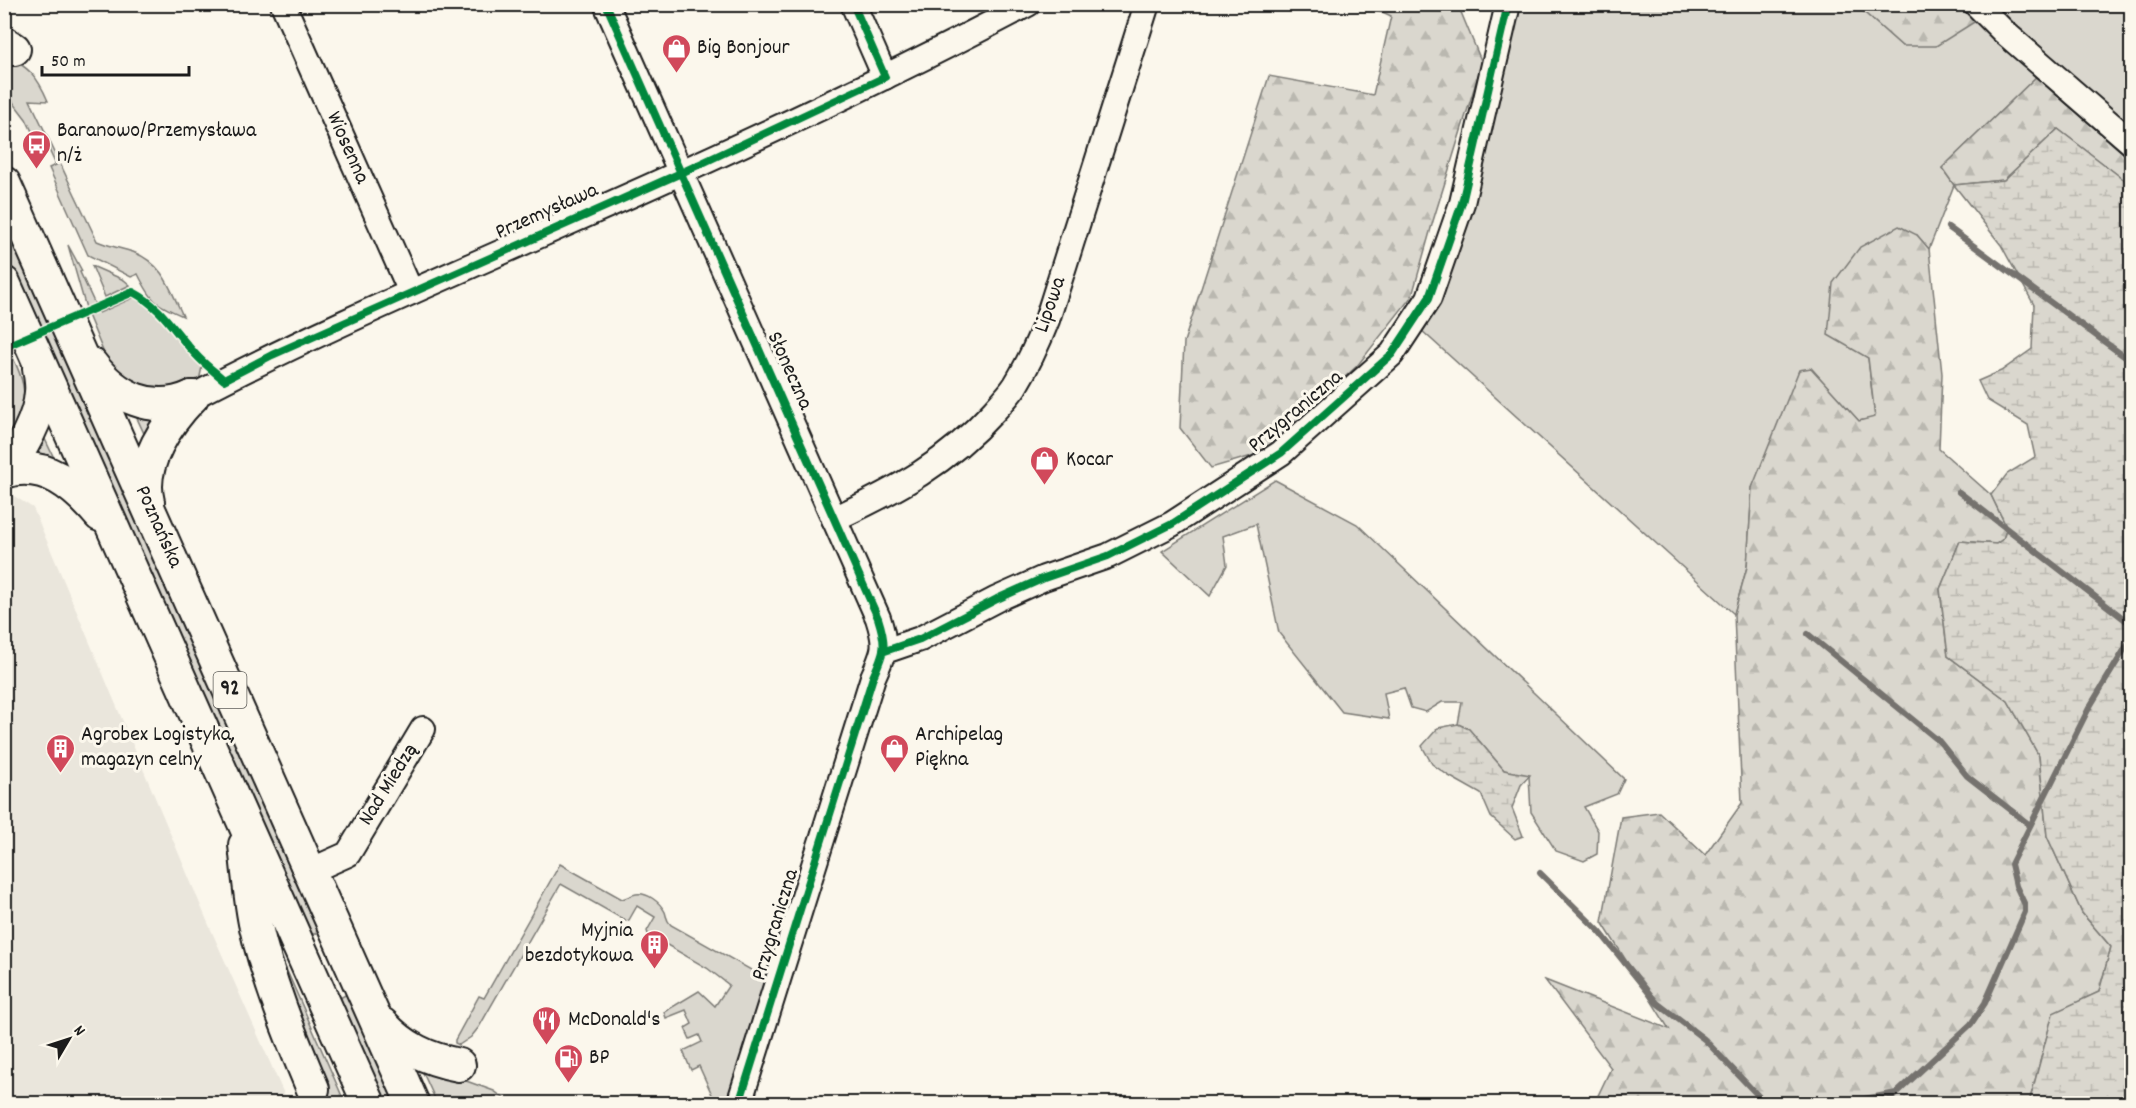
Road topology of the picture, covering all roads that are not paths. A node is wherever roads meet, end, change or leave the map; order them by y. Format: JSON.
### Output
{"nodes":[{"id":1,"x":283,"y":4,"type":"edge"},
{"id":2,"x":606,"y":4,"type":"edge"},
{"id":3,"x":853,"y":4,"type":"edge"},
{"id":4,"x":1028,"y":4,"type":"edge"},
{"id":5,"x":1148,"y":4,"type":"edge"},
{"id":6,"x":1508,"y":4,"type":"edge"},
{"id":7,"x":1976,"y":4,"type":"edge"},
{"id":8,"x":885,"y":77,"type":"junction"},
{"id":9,"x":2132,"y":143,"type":"edge"},
{"id":10,"x":681,"y":173,"type":"junction"},
{"id":11,"x":4,"y":183,"type":"edge"},
{"id":12,"x":4,"y":283,"type":"edge"},
{"id":13,"x":411,"y":292,"type":"junction"},
{"id":14,"x":74,"y":338,"type":"junction"},
{"id":15,"x":38,"y":358,"type":"junction"},
{"id":16,"x":192,"y":397,"type":"junction"},
{"id":17,"x":4,"y":471,"type":"edge"},
{"id":18,"x":150,"y":508,"type":"junction"},
{"id":19,"x":834,"y":519,"type":"junction"},
{"id":20,"x":125,"y":554,"type":"junction"},
{"id":21,"x":885,"y":651,"type":"junction"},
{"id":22,"x":423,"y":729,"type":"dead end"},
{"id":23,"x":241,"y":815,"type":"junction"},
{"id":24,"x":310,"y":871,"type":"junction"},
{"id":25,"x":373,"y":1012,"type":"junction"},
{"id":26,"x":459,"y":1065,"type":"dead end"},
{"id":27,"x":316,"y":1096,"type":"edge"},
{"id":28,"x":369,"y":1104,"type":"edge"},
{"id":29,"x":413,"y":1104,"type":"edge"},
{"id":30,"x":739,"y":1104,"type":"edge"}],
"edges":[{"from":1,"to":13,"type":"street","name":"Wiosenna"},
{"from":2,"to":10,"type":"street","name":"Słoneczna"},
{"from":3,"to":8,"type":"street"},
{"from":4,"to":8,"type":"street","name":"Przemysława"},
{"from":5,"to":19,"type":"street","name":"Lipowa"},
{"from":6,"to":21,"type":"street","name":"Przygraniczna"},
{"from":7,"to":9,"type":"street"},
{"from":8,"to":10,"type":"street","name":"Przemysława"},
{"from":10,"to":13,"type":"street","name":"Przemysława"},
{"from":10,"to":19,"type":"street","name":"Słoneczna"},
{"from":11,"to":14,"type":"main road","name":"Poznańska","number":"92"},
{"from":12,"to":15,"type":"main road","name":"Poznańska","number":"92"},
{"from":13,"to":16,"type":"street","name":"Przemysława"},
{"from":14,"to":16,"type":"main road"},
{"from":14,"to":18,"type":"main road","name":"Poznańska","number":"92"},
{"from":15,"to":17,"type":"main road"},
{"from":15,"to":20,"type":"main road","name":"Poznańska","number":"92"},
{"from":16,"to":18,"type":"main road"},
{"from":17,"to":20,"type":"main road"},
{"from":18,"to":24,"type":"main road","name":"Poznańska","number":"92"},
{"from":19,"to":21,"type":"street","name":"Słoneczna"},
{"from":20,"to":23,"type":"main road","name":"Poznańska","number":"92"},
{"from":21,"to":30,"type":"street","name":"Przygraniczna"},
{"from":22,"to":24,"type":"street","name":"Nad Miedzą"},
{"from":23,"to":27,"type":"main road"},
{"from":23,"to":28,"type":"main road","name":"Poznańska","number":"92"},
{"from":24,"to":25,"type":"main road","number":"92"},
{"from":25,"to":26,"type":"main road"},
{"from":25,"to":29,"type":"main road","number":"92"}]}
